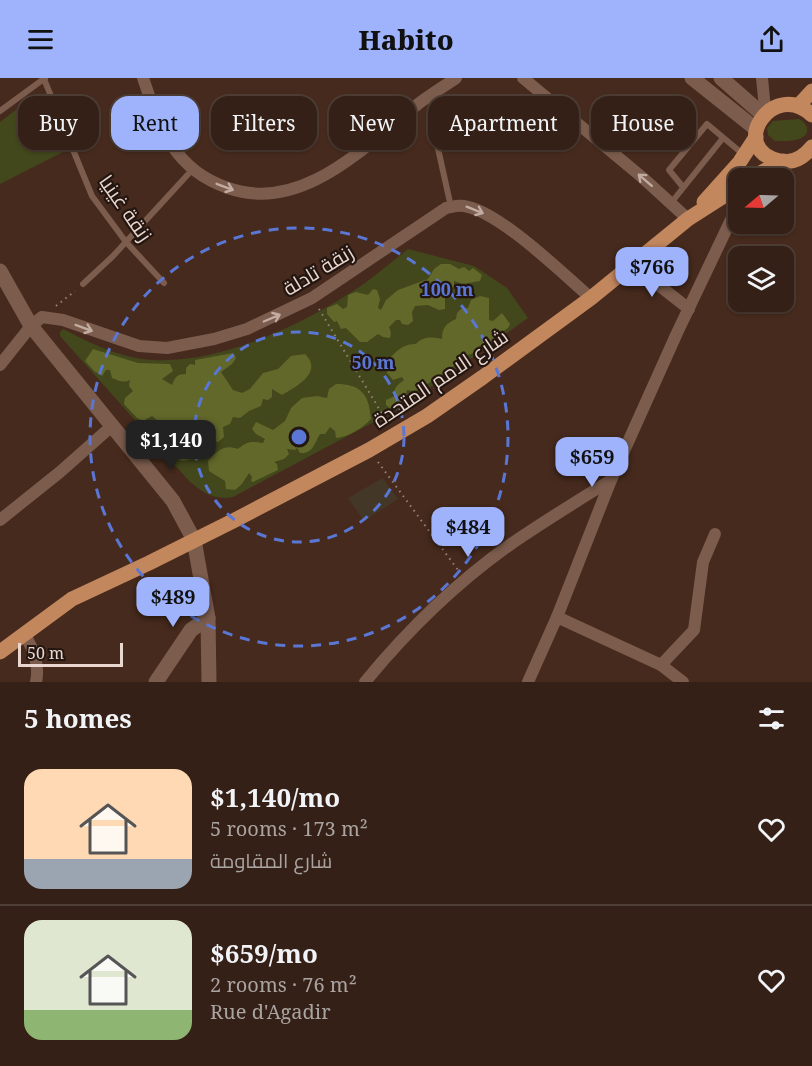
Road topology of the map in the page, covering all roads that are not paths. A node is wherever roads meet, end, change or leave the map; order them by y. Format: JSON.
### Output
{"nodes":[{"id":1,"x":44,"y":78,"type":"edge"},
{"id":2,"x":143,"y":78,"type":"edge"},
{"id":3,"x":456,"y":78,"type":"edge"},
{"id":4,"x":523,"y":78,"type":"edge"},
{"id":5,"x":692,"y":78,"type":"edge"},
{"id":6,"x":762,"y":78,"type":"edge"},
{"id":7,"x":723,"y":80,"type":"edge"},
{"id":8,"x":812,"y":91,"type":"edge"},
{"id":9,"x":800,"y":104,"type":"junction"},
{"id":10,"x":0,"y":111,"type":"edge"},
{"id":11,"x":763,"y":111,"type":"junction"},
{"id":12,"x":812,"y":115,"type":"edge"},
{"id":13,"x":756,"y":133,"type":"junction"},
{"id":14,"x":723,"y":138,"type":"junction"},
{"id":15,"x":812,"y":147,"type":"edge"},
{"id":16,"x":438,"y":150,"type":"edge"},
{"id":17,"x":745,"y":156,"type":"junction"},
{"id":18,"x":806,"y":159,"type":"edge"},
{"id":19,"x":783,"y":162,"type":"junction"},
{"id":20,"x":772,"y":168,"type":"edge"},
{"id":21,"x":192,"y":170,"type":"junction"},
{"id":22,"x":683,"y":187,"type":"junction"},
{"id":23,"x":728,"y":193,"type":"edge"},
{"id":24,"x":670,"y":203,"type":"junction"},
{"id":25,"x":451,"y":207,"type":"junction"},
{"id":26,"x":688,"y":219,"type":"junction"},
{"id":27,"x":728,"y":226,"type":"edge"},
{"id":28,"x":126,"y":242,"type":"junction"},
{"id":29,"x":633,"y":265,"type":"junction"},
{"id":30,"x":0,"y":271,"type":"edge"},
{"id":31,"x":164,"y":283,"type":"dead end"},
{"id":32,"x":83,"y":284,"type":"road end"},
{"id":33,"x":591,"y":298,"type":"junction"},
{"id":34,"x":688,"y":309,"type":"junction"},
{"id":35,"x":36,"y":322,"type":"junction"},
{"id":36,"x":0,"y":365,"type":"edge"},
{"id":37,"x":113,"y":425,"type":"junction"},
{"id":38,"x":611,"y":480,"type":"junction"},
{"id":39,"x":0,"y":520,"type":"edge"},
{"id":40,"x":715,"y":534,"type":"dead end"},
{"id":41,"x":194,"y":540,"type":"junction"},
{"id":42,"x":556,"y":617,"type":"junction"},
{"id":43,"x":207,"y":618,"type":"junction"},
{"id":44,"x":24,"y":633,"type":"junction"},
{"id":45,"x":0,"y":652,"type":"edge"},
{"id":46,"x":662,"y":665,"type":"junction"},
{"id":47,"x":36,"y":682,"type":"edge"},
{"id":48,"x":156,"y":682,"type":"edge"},
{"id":49,"x":209,"y":682,"type":"edge"},
{"id":50,"x":365,"y":682,"type":"edge"},
{"id":51,"x":528,"y":682,"type":"edge"},
{"id":52,"x":683,"y":682,"type":"edge"}],
"edges":[{"from":1,"to":10,"type":"lane"},
{"from":1,"to":28,"type":"lane","name":"زنقة غينيا"},
{"from":2,"to":21,"type":"street"},
{"from":21,"to":3,"type":"street","one_way":true},
{"from":24,"to":4,"type":"street","one_way":true},
{"from":5,"to":13,"type":"main road"},
{"from":6,"to":11,"type":"street"},
{"from":7,"to":11,"type":"main road"},
{"from":8,"to":9,"type":"main road"},
{"from":9,"to":11,"type":"main road"},
{"from":9,"to":12,"type":"main road"},
{"from":11,"to":13,"type":"main road"},
{"from":13,"to":17,"type":"main road"},
{"from":13,"to":19,"type":"main road"},
{"from":14,"to":17,"type":"lane"},
{"from":14,"to":22,"type":"lane"},
{"from":14,"to":22,"type":"lane"},
{"from":15,"to":18,"type":"main road"},
{"from":16,"to":25,"type":"lane"},
{"from":17,"to":26,"type":"main road"},
{"from":18,"to":19,"type":"main road"},
{"from":19,"to":20,"type":"main road"},
{"from":21,"to":28,"type":"lane"},
{"from":22,"to":24,"type":"lane"},
{"from":23,"to":26,"type":"main road"},
{"from":24,"to":26,"type":"street"},
{"from":25,"to":33,"type":"street","one_way":true},
{"from":35,"to":25,"type":"street","name":"زنقة تادلة","one_way":true},
{"from":26,"to":29,"type":"main road","name":"شارع الامم المتحدة"},
{"from":27,"to":34,"type":"street"},
{"from":28,"to":31,"type":"lane","name":"زنقة غينيا"},
{"from":28,"to":32,"type":"lane"},
{"from":29,"to":33,"type":"main road","name":"شارع الامم المتحدة"},
{"from":29,"to":34,"type":"street"},
{"from":30,"to":35,"type":"main road"},
{"from":33,"to":41,"type":"main road","name":"شارع الامم المتحدة"},
{"from":34,"to":38,"type":"street"},
{"from":35,"to":36,"type":"street"},
{"from":35,"to":37,"type":"main road"},
{"from":37,"to":39,"type":"street"},
{"from":37,"to":41,"type":"main road"},
{"from":38,"to":42,"type":"street"},
{"from":38,"to":50,"type":"street"},
{"from":40,"to":46,"type":"street"},
{"from":41,"to":43,"type":"main road"},
{"from":41,"to":44,"type":"main road","name":"شارع الامم المتحدة"},
{"from":42,"to":46,"type":"street"},
{"from":42,"to":51,"type":"street"},
{"from":43,"to":48,"type":"main road"},
{"from":43,"to":49,"type":"main road"},
{"from":44,"to":45,"type":"main road","name":"شارع الامم المتحدة"},
{"from":44,"to":47,"type":"street"},
{"from":46,"to":52,"type":"street"}]}
